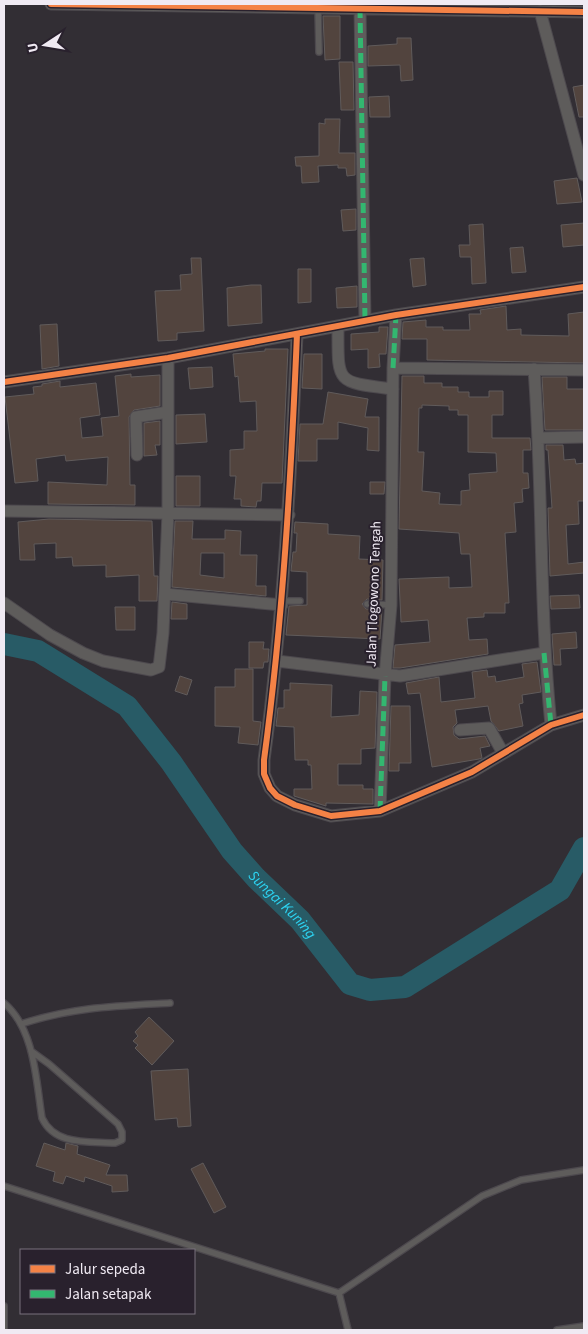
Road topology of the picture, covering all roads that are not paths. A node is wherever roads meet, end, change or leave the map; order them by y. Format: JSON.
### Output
{"nodes":[{"id":1,"x":51,"y":4,"type":"edge"},
{"id":2,"x":318,"y":8,"type":"junction"},
{"id":3,"x":360,"y":8,"type":"junction"},
{"id":4,"x":540,"y":11,"type":"junction"},
{"id":5,"x":584,"y":12,"type":"edge"},
{"id":6,"x":319,"y":52,"type":"dead end"},
{"id":7,"x":584,"y":175,"type":"edge"},
{"id":8,"x":584,"y":287,"type":"edge"},
{"id":9,"x":396,"y":315,"type":"junction"},
{"id":10,"x":365,"y":320,"type":"junction"},
{"id":11,"x":338,"y":326,"type":"junction"},
{"id":12,"x":297,"y":334,"type":"junction"},
{"id":13,"x":168,"y":358,"type":"junction"},
{"id":14,"x":393,"y":368,"type":"junction"},
{"id":15,"x":534,"y":369,"type":"junction"},
{"id":16,"x":584,"y":370,"type":"edge"},
{"id":17,"x":4,"y":382,"type":"edge"},
{"id":18,"x":393,"y":389,"type":"junction"},
{"id":19,"x":168,"y":412,"type":"junction"},
{"id":20,"x":584,"y":436,"type":"edge"},
{"id":21,"x":540,"y":438,"type":"junction"},
{"id":22,"x":137,"y":455,"type":"dead end"},
{"id":23,"x":4,"y":511,"type":"edge"},
{"id":24,"x":168,"y":512,"type":"junction"},
{"id":25,"x":289,"y":515,"type":"junction"},
{"id":26,"x":165,"y":594,"type":"junction"},
{"id":27,"x":300,"y":601,"type":"dead end"},
{"id":28,"x":4,"y":603,"type":"edge"},
{"id":29,"x":282,"y":603,"type":"junction"},
{"id":30,"x":367,"y":604,"type":"dead end"},
{"id":31,"x":391,"y":605,"type":"junction"},
{"id":32,"x":544,"y":653,"type":"junction"},
{"id":33,"x":277,"y":661,"type":"junction"},
{"id":34,"x":384,"y":676,"type":"junction"},
{"id":35,"x":584,"y":715,"type":"edge"},
{"id":36,"x":551,"y":725,"type":"junction"},
{"id":37,"x":460,"y":730,"type":"dead end"},
{"id":38,"x":503,"y":753,"type":"junction"},
{"id":39,"x":380,"y":811,"type":"junction"},
{"id":40,"x":4,"y":1003,"type":"edge"},
{"id":41,"x":170,"y":1003,"type":"dead end"},
{"id":42,"x":21,"y":1024,"type":"junction"},
{"id":43,"x":31,"y":1051,"type":"junction"},
{"id":44,"x":584,"y":1170,"type":"edge"},
{"id":45,"x":4,"y":1186,"type":"edge"},
{"id":46,"x":338,"y":1293,"type":"junction"},
{"id":47,"x":4,"y":1306,"type":"edge"},
{"id":48,"x":584,"y":1326,"type":"edge"},
{"id":49,"x":4,"y":1330,"type":"edge"},
{"id":50,"x":348,"y":1330,"type":"edge"},
{"id":51,"x":557,"y":1330,"type":"edge"}],
"edges":[{"from":1,"to":2,"type":"street"},
{"from":2,"to":3,"type":"street"},
{"from":2,"to":6,"type":"lane"},
{"from":3,"to":4,"type":"street"},
{"from":3,"to":10,"type":"street"},
{"from":4,"to":5,"type":"street"},
{"from":4,"to":7,"type":"street"},
{"from":8,"to":9,"type":"street"},
{"from":9,"to":10,"type":"street"},
{"from":9,"to":14,"type":"street","name":"Jalan Tlogowono Tengah"},
{"from":10,"to":11,"type":"street"},
{"from":11,"to":12,"type":"street"},
{"from":11,"to":18,"type":"street"},
{"from":12,"to":13,"type":"street"},
{"from":12,"to":25,"type":"street"},
{"from":13,"to":17,"type":"street"},
{"from":13,"to":19,"type":"street"},
{"from":14,"to":15,"type":"street"},
{"from":14,"to":18,"type":"street","name":"Jalan Tlogowono Tengah"},
{"from":15,"to":16,"type":"street"},
{"from":15,"to":21,"type":"street"},
{"from":18,"to":31,"type":"street","name":"Jalan Tlogowono Tengah"},
{"from":19,"to":22,"type":"street"},
{"from":19,"to":24,"type":"street"},
{"from":20,"to":21,"type":"street"},
{"from":21,"to":32,"type":"street"},
{"from":23,"to":24,"type":"street"},
{"from":24,"to":25,"type":"street"},
{"from":24,"to":26,"type":"street"},
{"from":25,"to":29,"type":"street"},
{"from":26,"to":28,"type":"street"},
{"from":26,"to":29,"type":"street"},
{"from":27,"to":29,"type":"lane"},
{"from":29,"to":33,"type":"street"},
{"from":30,"to":31,"type":"lane"},
{"from":31,"to":34,"type":"street","name":"Jalan Tlogowono Tengah"},
{"from":32,"to":34,"type":"street","name":"Jalan Tlogowono Tengah"},
{"from":32,"to":36,"type":"street"},
{"from":33,"to":34,"type":"street"},
{"from":33,"to":39,"type":"street"},
{"from":34,"to":39,"type":"street"},
{"from":35,"to":36,"type":"street"},
{"from":36,"to":38,"type":"street"},
{"from":37,"to":38,"type":"street"},
{"from":38,"to":39,"type":"street"},
{"from":40,"to":42,"type":"lane"},
{"from":41,"to":42,"type":"lane"},
{"from":42,"to":43,"type":"lane"},
{"from":43,"to":43,"type":"lane"},
{"from":44,"to":46,"type":"lane"},
{"from":45,"to":46,"type":"lane"},
{"from":46,"to":50,"type":"lane"},
{"from":47,"to":49,"type":"lane"},
{"from":48,"to":51,"type":"lane"}]}
